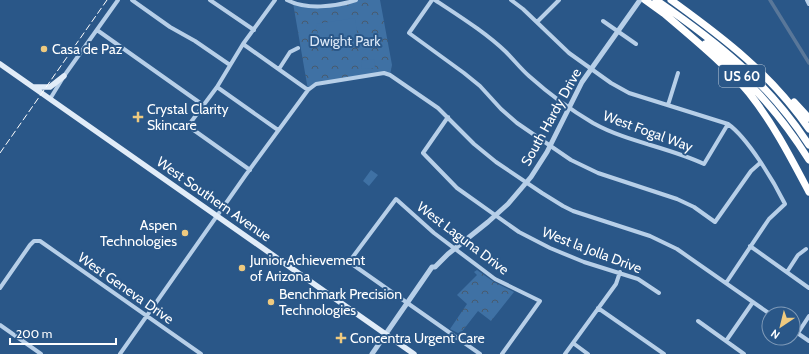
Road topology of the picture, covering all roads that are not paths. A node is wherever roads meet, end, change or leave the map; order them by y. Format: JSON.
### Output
{"nodes":[{"id":1,"x":118,"y":0,"type":"edge"},
{"id":2,"x":132,"y":0,"type":"edge"},
{"id":3,"x":210,"y":0,"type":"edge"},
{"id":4,"x":275,"y":0,"type":"edge"},
{"id":5,"x":287,"y":0,"type":"edge"},
{"id":6,"x":356,"y":0,"type":"edge"},
{"id":7,"x":432,"y":0,"type":"edge"},
{"id":8,"x":435,"y":0,"type":"edge"},
{"id":9,"x":511,"y":0,"type":"edge"},
{"id":10,"x":559,"y":0,"type":"edge"},
{"id":11,"x":640,"y":0,"type":"edge"},
{"id":12,"x":645,"y":0,"type":"edge"},
{"id":13,"x":656,"y":0,"type":"edge"},
{"id":14,"x":671,"y":0,"type":"edge"},
{"id":15,"x":807,"y":0,"type":"edge"},
{"id":16,"x":809,"y":4,"type":"edge"},
{"id":17,"x":660,"y":10,"type":"junction"},
{"id":18,"x":603,"y":21,"type":"dead end"},
{"id":19,"x":537,"y":22,"type":"junction"},
{"id":20,"x":97,"y":30,"type":"junction"},
{"id":21,"x":254,"y":30,"type":"junction"},
{"id":22,"x":618,"y":32,"type":"junction"},
{"id":23,"x":243,"y":44,"type":"junction"},
{"id":24,"x":636,"y":44,"type":"dead end"},
{"id":25,"x":298,"y":48,"type":"dead end"},
{"id":26,"x":0,"y":64,"type":"edge"},
{"id":27,"x":230,"y":65,"type":"junction"},
{"id":28,"x":279,"y":69,"type":"junction"},
{"id":29,"x":591,"y":70,"type":"junction"},
{"id":30,"x":760,"y":70,"type":"junction"},
{"id":31,"x":678,"y":73,"type":"dead end"},
{"id":32,"x":64,"y":76,"type":"junction"},
{"id":33,"x":33,"y":87,"type":"junction"},
{"id":34,"x":216,"y":87,"type":"junction"},
{"id":35,"x":308,"y":90,"type":"junction"},
{"id":36,"x":50,"y":99,"type":"junction"},
{"id":37,"x":203,"y":105,"type":"junction"},
{"id":38,"x":668,"y":105,"type":"junction"},
{"id":39,"x":569,"y":107,"type":"junction"},
{"id":40,"x":448,"y":117,"type":"junction"},
{"id":41,"x":809,"y":118,"type":"edge"},
{"id":42,"x":728,"y":124,"type":"junction"},
{"id":43,"x":809,"y":129,"type":"edge"},
{"id":44,"x":278,"y":130,"type":"junction"},
{"id":45,"x":809,"y":145,"type":"edge"},
{"id":46,"x":550,"y":146,"type":"junction"},
{"id":47,"x":809,"y":160,"type":"edge"},
{"id":48,"x":760,"y":163,"type":"junction"},
{"id":49,"x":250,"y":170,"type":"junction"},
{"id":50,"x":526,"y":183,"type":"junction"},
{"id":51,"x":809,"y":192,"type":"edge"},
{"id":52,"x":218,"y":215,"type":"junction"},
{"id":53,"x":495,"y":216,"type":"junction"},
{"id":54,"x":750,"y":246,"type":"junction"},
{"id":55,"x":454,"y":249,"type":"junction"},
{"id":56,"x":806,"y":249,"type":"dead end"},
{"id":57,"x":620,"y":272,"type":"junction"},
{"id":58,"x":787,"y":272,"type":"junction"},
{"id":59,"x":726,"y":283,"type":"junction"},
{"id":60,"x":0,"y":288,"type":"edge"},
{"id":61,"x":809,"y":288,"type":"edge"},
{"id":62,"x":659,"y":293,"type":"dead end"},
{"id":63,"x":753,"y":302,"type":"junction"},
{"id":64,"x":407,"y":303,"type":"junction"},
{"id":65,"x":598,"y":308,"type":"junction"},
{"id":66,"x":761,"y":308,"type":"edge"},
{"id":67,"x":147,"y":316,"type":"junction"},
{"id":68,"x":809,"y":316,"type":"edge"},
{"id":69,"x":698,"y":321,"type":"dead end"},
{"id":70,"x":0,"y":325,"type":"edge"},
{"id":71,"x":801,"y":328,"type":"edge"},
{"id":72,"x":386,"y":334,"type":"junction"},
{"id":73,"x":726,"y":341,"type":"junction"},
{"id":74,"x":573,"y":343,"type":"junction"},
{"id":75,"x":41,"y":354,"type":"edge"},
{"id":76,"x":120,"y":354,"type":"edge"},
{"id":77,"x":200,"y":354,"type":"edge"},
{"id":78,"x":372,"y":354,"type":"edge"},
{"id":79,"x":414,"y":354,"type":"edge"},
{"id":80,"x":480,"y":354,"type":"edge"},
{"id":81,"x":502,"y":354,"type":"edge"},
{"id":82,"x":565,"y":354,"type":"edge"},
{"id":83,"x":588,"y":354,"type":"edge"},
{"id":84,"x":664,"y":354,"type":"edge"},
{"id":85,"x":744,"y":354,"type":"edge"}],
"edges":[{"from":1,"to":20,"type":"street"},
{"from":2,"to":27,"type":"street"},
{"from":3,"to":21,"type":"street"},
{"from":4,"to":21,"type":"street"},
{"from":5,"to":6,"type":"street"},
{"from":7,"to":46,"type":"street"},
{"from":8,"to":39,"type":"street","name":"West Fogal Way"},
{"from":9,"to":19,"type":"street"},
{"from":10,"to":19,"type":"street"},
{"from":11,"to":22,"type":"street","name":"South Hardy Drive"},
{"from":12,"to":17,"type":"highway","number":"US 60"},
{"from":13,"to":45,"type":"highway"},
{"from":14,"to":30,"type":"highway","number":"US 60"},
{"from":15,"to":16,"type":"street"},
{"from":17,"to":47,"type":"highway","number":"US 60"},
{"from":17,"to":51,"type":"highway"},
{"from":18,"to":22,"type":"street"},
{"from":19,"to":29,"type":"street"},
{"from":20,"to":32,"type":"street"},
{"from":20,"to":37,"type":"street"},
{"from":21,"to":23,"type":"street"},
{"from":22,"to":24,"type":"street"},
{"from":22,"to":29,"type":"street","name":"South Hardy Drive"},
{"from":23,"to":27,"type":"street"},
{"from":23,"to":28,"type":"street"},
{"from":25,"to":28,"type":"street"},
{"from":26,"to":33,"type":"main road","name":"West Southern Avenue"},
{"from":27,"to":34,"type":"street"},
{"from":28,"to":35,"type":"street"},
{"from":29,"to":38,"type":"street"},
{"from":29,"to":39,"type":"street","name":"South Hardy Drive"},
{"from":30,"to":41,"type":"highway"},
{"from":30,"to":43,"type":"highway","number":"US 60"},
{"from":31,"to":38,"type":"street"},
{"from":32,"to":33,"type":"main road"},
{"from":32,"to":36,"type":"street"},
{"from":33,"to":36,"type":"main road","name":"West Southern Avenue"},
{"from":34,"to":37,"type":"street"},
{"from":34,"to":44,"type":"street"},
{"from":35,"to":40,"type":"street"},
{"from":35,"to":44,"type":"street"},
{"from":36,"to":52,"type":"main road","name":"West Southern Avenue"},
{"from":37,"to":49,"type":"street"},
{"from":38,"to":42,"type":"street"},
{"from":39,"to":42,"type":"street","name":"West Fogal Way"},
{"from":39,"to":46,"type":"street","name":"South Hardy Drive"},
{"from":40,"to":50,"type":"street"},
{"from":40,"to":53,"type":"street","name":"West la Jolla Drive"},
{"from":42,"to":48,"type":"street"},
{"from":44,"to":49,"type":"street"},
{"from":46,"to":48,"type":"street"},
{"from":46,"to":50,"type":"street","name":"South Hardy Drive"},
{"from":48,"to":54,"type":"street"},
{"from":49,"to":52,"type":"street"},
{"from":50,"to":53,"type":"street","name":"South Hardy Drive"},
{"from":50,"to":59,"type":"street"},
{"from":52,"to":67,"type":"street"},
{"from":52,"to":72,"type":"main road","name":"West Southern Avenue"},
{"from":53,"to":55,"type":"street","name":"South Hardy Drive"},
{"from":53,"to":57,"type":"street","name":"West la Jolla Drive"},
{"from":54,"to":58,"type":"street"},
{"from":54,"to":59,"type":"street"},
{"from":55,"to":64,"type":"street","name":"South Hardy Drive"},
{"from":55,"to":64,"type":"street","name":"West Laguna Drive"},
{"from":55,"to":81,"type":"street","name":"West Laguna Drive"},
{"from":56,"to":58,"type":"street"},
{"from":57,"to":62,"type":"street","name":"West la Jolla Drive"},
{"from":57,"to":65,"type":"street"},
{"from":58,"to":61,"type":"street"},
{"from":59,"to":63,"type":"street"},
{"from":60,"to":67,"type":"street","name":"West Geneva Drive"},
{"from":63,"to":66,"type":"street"},
{"from":63,"to":73,"type":"street"},
{"from":64,"to":72,"type":"street","name":"South Hardy Drive"},
{"from":64,"to":80,"type":"street"},
{"from":65,"to":74,"type":"street"},
{"from":65,"to":84,"type":"street"},
{"from":67,"to":76,"type":"street"},
{"from":67,"to":77,"type":"street","name":"West Geneva Drive"},
{"from":68,"to":71,"type":"street"},
{"from":69,"to":73,"type":"street"},
{"from":70,"to":75,"type":"street"},
{"from":72,"to":78,"type":"street","name":"South Hardy Drive"},
{"from":72,"to":79,"type":"main road","name":"West Southern Avenue"},
{"from":73,"to":85,"type":"street"},
{"from":74,"to":82,"type":"street"},
{"from":74,"to":83,"type":"street"}]}
